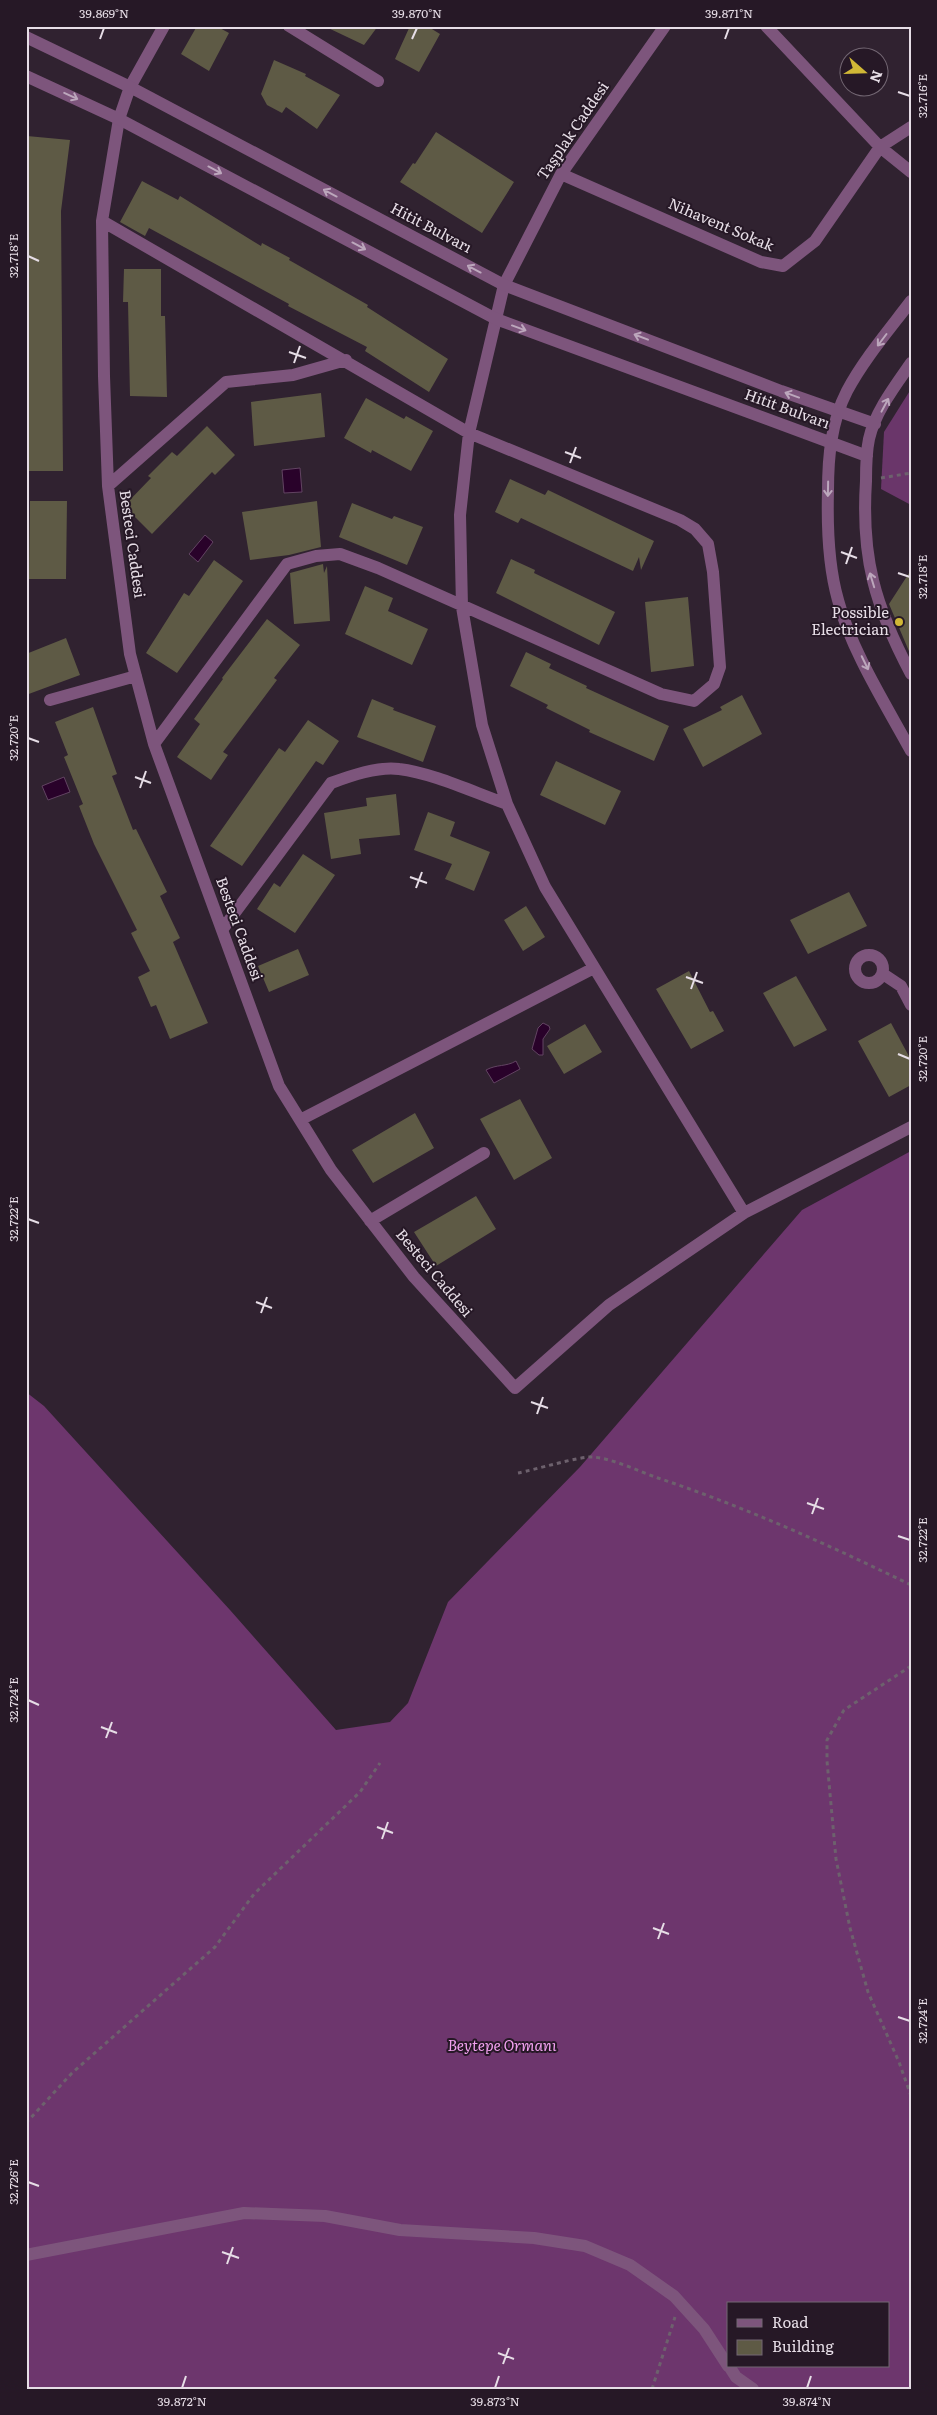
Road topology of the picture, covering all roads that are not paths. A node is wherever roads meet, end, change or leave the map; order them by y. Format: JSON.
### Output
{"nodes":[{"id":1,"x":164,"y":26,"type":"edge"},
{"id":2,"x":289,"y":26,"type":"edge"},
{"id":3,"x":665,"y":26,"type":"edge"},
{"id":4,"x":766,"y":26,"type":"edge"},
{"id":5,"x":26,"y":36,"type":"edge"},
{"id":6,"x":26,"y":76,"type":"edge"},
{"id":7,"x":378,"y":81,"type":"dead end"},
{"id":8,"x":130,"y":87,"type":"junction"},
{"id":9,"x":119,"y":119,"type":"junction"},
{"id":10,"x":911,"y":127,"type":"edge"},
{"id":11,"x":880,"y":147,"type":"junction"},
{"id":12,"x":911,"y":172,"type":"edge"},
{"id":13,"x":561,"y":174,"type":"junction"},
{"id":14,"x":102,"y":220,"type":"junction"},
{"id":15,"x":504,"y":285,"type":"junction"},
{"id":16,"x":911,"y":301,"type":"edge"},
{"id":17,"x":496,"y":320,"type":"junction"},
{"id":18,"x":346,"y":360,"type":"junction"},
{"id":19,"x":911,"y":363,"type":"edge"},
{"id":20,"x":838,"y":412,"type":"junction"},
{"id":21,"x":875,"y":424,"type":"junction"},
{"id":22,"x":469,"y":433,"type":"junction"},
{"id":23,"x":831,"y":442,"type":"junction"},
{"id":24,"x":867,"y":456,"type":"junction"},
{"id":25,"x":108,"y":486,"type":"junction"},
{"id":26,"x":462,"y":607,"type":"junction"},
{"id":27,"x":911,"y":674,"type":"edge"},
{"id":28,"x":136,"y":676,"type":"junction"},
{"id":29,"x":50,"y":700,"type":"dead end"},
{"id":30,"x":154,"y":744,"type":"junction"},
{"id":31,"x":911,"y":751,"type":"edge"},
{"id":32,"x":507,"y":804,"type":"junction"},
{"id":33,"x":222,"y":930,"type":"junction"},
{"id":34,"x":594,"y":968,"type":"junction"},
{"id":35,"x":883,"y":974,"type":"dead end"},
{"id":36,"x":911,"y":1005,"type":"edge"},
{"id":37,"x":300,"y":1120,"type":"junction"},
{"id":38,"x":911,"y":1128,"type":"edge"},
{"id":39,"x":484,"y":1154,"type":"dead end"},
{"id":40,"x":744,"y":1213,"type":"junction"},
{"id":41,"x":370,"y":1221,"type":"junction"},
{"id":42,"x":26,"y":2255,"type":"edge"},
{"id":43,"x":727,"y":2364,"type":"edge"},
{"id":44,"x":729,"y":2368,"type":"edge"},
{"id":45,"x":753,"y":2389,"type":"edge"}],
"edges":[{"from":1,"to":8,"type":"street"},
{"from":2,"to":7,"type":"street"},
{"from":3,"to":13,"type":"street","name":"Taşplak Caddesi"},
{"from":4,"to":11,"type":"street"},
{"from":5,"to":8,"type":"street","name":"Hitit Bulvarı"},
{"from":6,"to":9,"type":"street","name":"Hitit Bulvarı","one_way":true},
{"from":8,"to":9,"type":"street","name":"Besteci Caddesi"},
{"from":15,"to":8,"type":"street","name":"Hitit Bulvarı","one_way":true},
{"from":9,"to":14,"type":"street","name":"Besteci Caddesi"},
{"from":9,"to":17,"type":"street","name":"Hitit Bulvarı","one_way":true},
{"from":10,"to":11,"type":"street"},
{"from":11,"to":12,"type":"street"},
{"from":11,"to":13,"type":"street","name":"Nihavent Sokak"},
{"from":13,"to":15,"type":"street","name":"Taşplak Caddesi"},
{"from":14,"to":18,"type":"street"},
{"from":14,"to":25,"type":"street","name":"Besteci Caddesi"},
{"from":15,"to":17,"type":"street","name":"Taşplak Caddesi"},
{"from":20,"to":15,"type":"street","name":"Hitit Bulvarı","one_way":true},
{"from":16,"to":20,"type":"street","one_way":true},
{"from":17,"to":22,"type":"street","name":"Taşplak Caddesi"},
{"from":17,"to":23,"type":"street","name":"Hitit Bulvarı","one_way":true},
{"from":18,"to":22,"type":"street"},
{"from":18,"to":25,"type":"street"},
{"from":21,"to":19,"type":"street","one_way":true},
{"from":20,"to":21,"type":"street","name":"Hitit Bulvarı"},
{"from":20,"to":23,"type":"street"},
{"from":21,"to":24,"type":"street"},
{"from":22,"to":26,"type":"street","name":"Taşplak Caddesi"},
{"from":22,"to":26,"type":"street"},
{"from":23,"to":24,"type":"street","name":"Hitit Bulvarı"},
{"from":23,"to":31,"type":"street","one_way":true},
{"from":27,"to":24,"type":"street","one_way":true},
{"from":25,"to":28,"type":"street","name":"Besteci Caddesi"},
{"from":26,"to":30,"type":"street"},
{"from":26,"to":32,"type":"street","name":"Taşplak Caddesi"},
{"from":28,"to":29,"type":"street"},
{"from":28,"to":30,"type":"street","name":"Besteci Caddesi"},
{"from":30,"to":33,"type":"street","name":"Besteci Caddesi"},
{"from":32,"to":33,"type":"street"},
{"from":32,"to":34,"type":"street","name":"Taşplak Caddesi"},
{"from":33,"to":37,"type":"street","name":"Besteci Caddesi"},
{"from":34,"to":37,"type":"street"},
{"from":34,"to":40,"type":"street","name":"Taşplak Caddesi"},
{"from":35,"to":36,"type":"street"},
{"from":37,"to":41,"type":"street","name":"Besteci Caddesi"},
{"from":38,"to":40,"type":"street"},
{"from":39,"to":41,"type":"street"},
{"from":40,"to":41,"type":"street","name":"Besteci Caddesi"},
{"from":42,"to":43,"type":"street"},
{"from":44,"to":45,"type":"street"}]}
